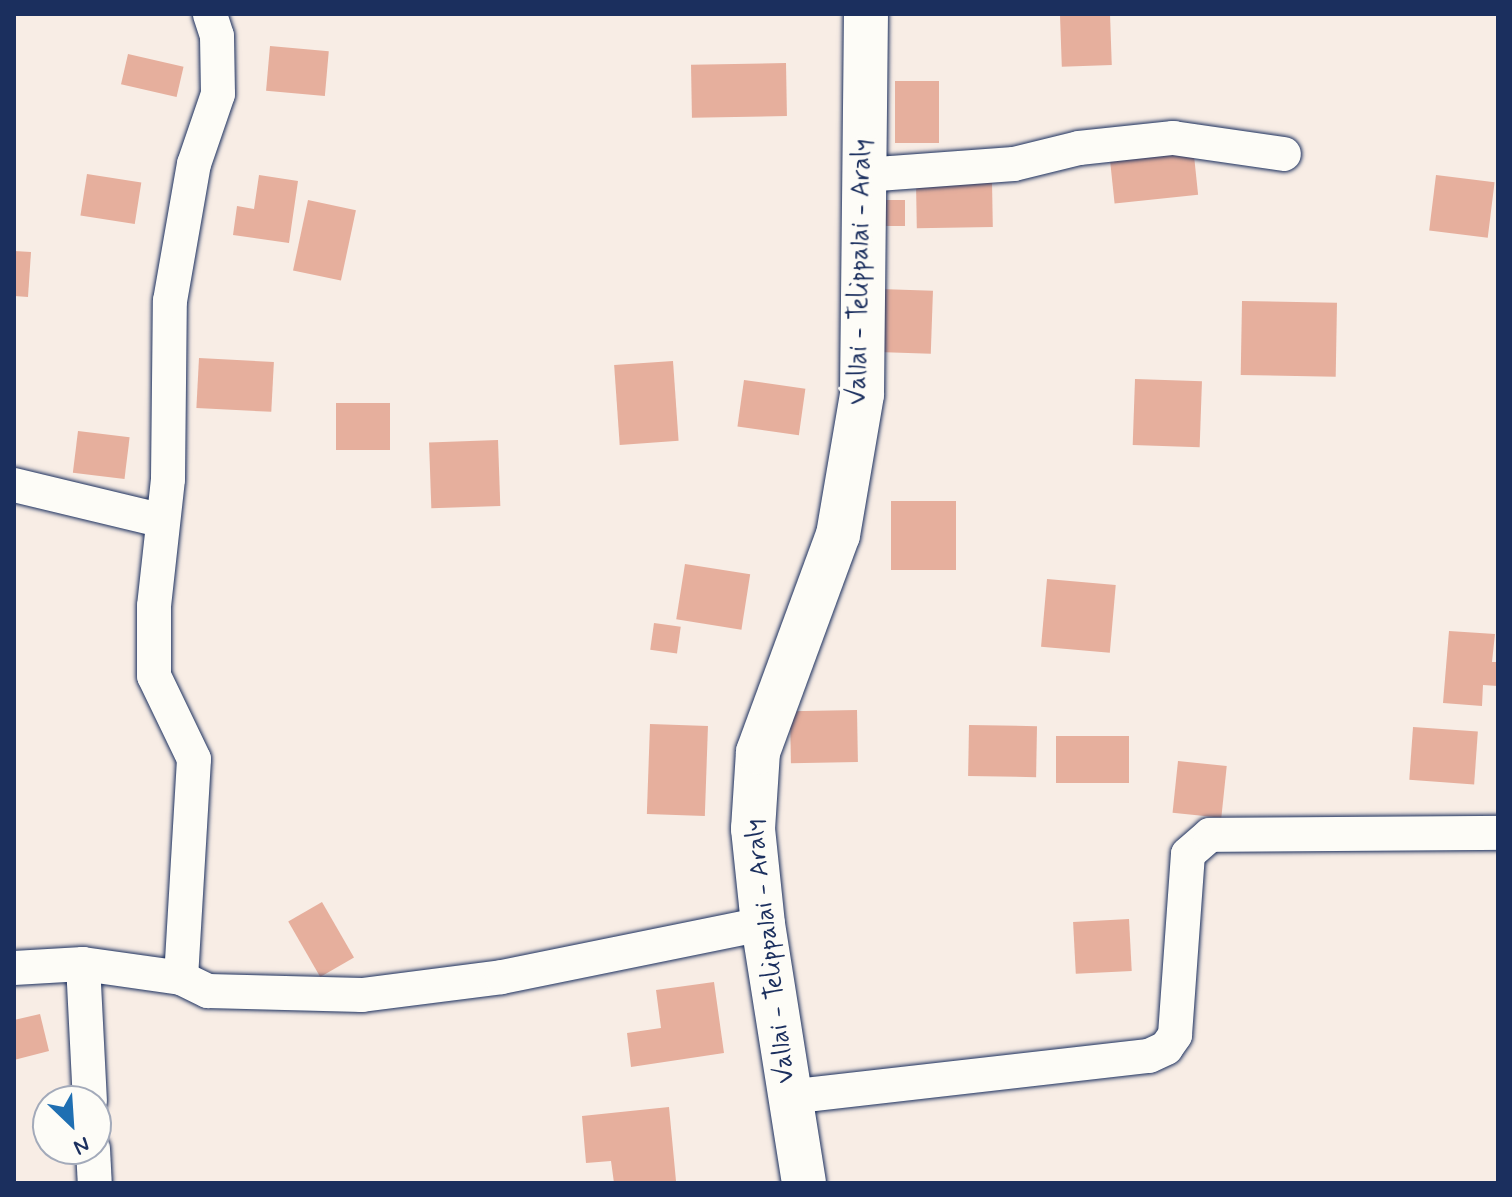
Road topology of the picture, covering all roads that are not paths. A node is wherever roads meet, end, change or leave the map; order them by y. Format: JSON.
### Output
{"nodes":[{"id":1,"x":210,"y":14,"type":"edge"},
{"id":2,"x":866,"y":14,"type":"edge"},
{"id":3,"x":1284,"y":154,"type":"dead end"},
{"id":4,"x":864,"y":175,"type":"junction"},
{"id":5,"x":14,"y":485,"type":"edge"},
{"id":6,"x":160,"y":520,"type":"junction"},
{"id":7,"x":1498,"y":833,"type":"edge"},
{"id":8,"x":763,"y":924,"type":"junction"},
{"id":9,"x":83,"y":964,"type":"junction"},
{"id":10,"x":14,"y":968,"type":"edge"},
{"id":11,"x":181,"y":978,"type":"junction"},
{"id":12,"x":89,"y":1085,"type":"edge"},
{"id":13,"x":788,"y":1097,"type":"junction"},
{"id":14,"x":804,"y":1183,"type":"edge"}],
"edges":[{"from":1,"to":6,"type":"street"},
{"from":2,"to":4,"type":"main road","name":"Vallai - Telippalai - Araly"},
{"from":3,"to":4,"type":"street"},
{"from":4,"to":8,"type":"main road","name":"Vallai - Telippalai - Araly"},
{"from":5,"to":6,"type":"street"},
{"from":6,"to":11,"type":"street"},
{"from":7,"to":13,"type":"street"},
{"from":8,"to":11,"type":"street"},
{"from":8,"to":13,"type":"main road","name":"Vallai - Telippalai - Araly"},
{"from":9,"to":10,"type":"street"},
{"from":9,"to":11,"type":"street"},
{"from":9,"to":12,"type":"street"},
{"from":13,"to":14,"type":"main road","name":"Vallai - Telippalai - Araly"}]}
